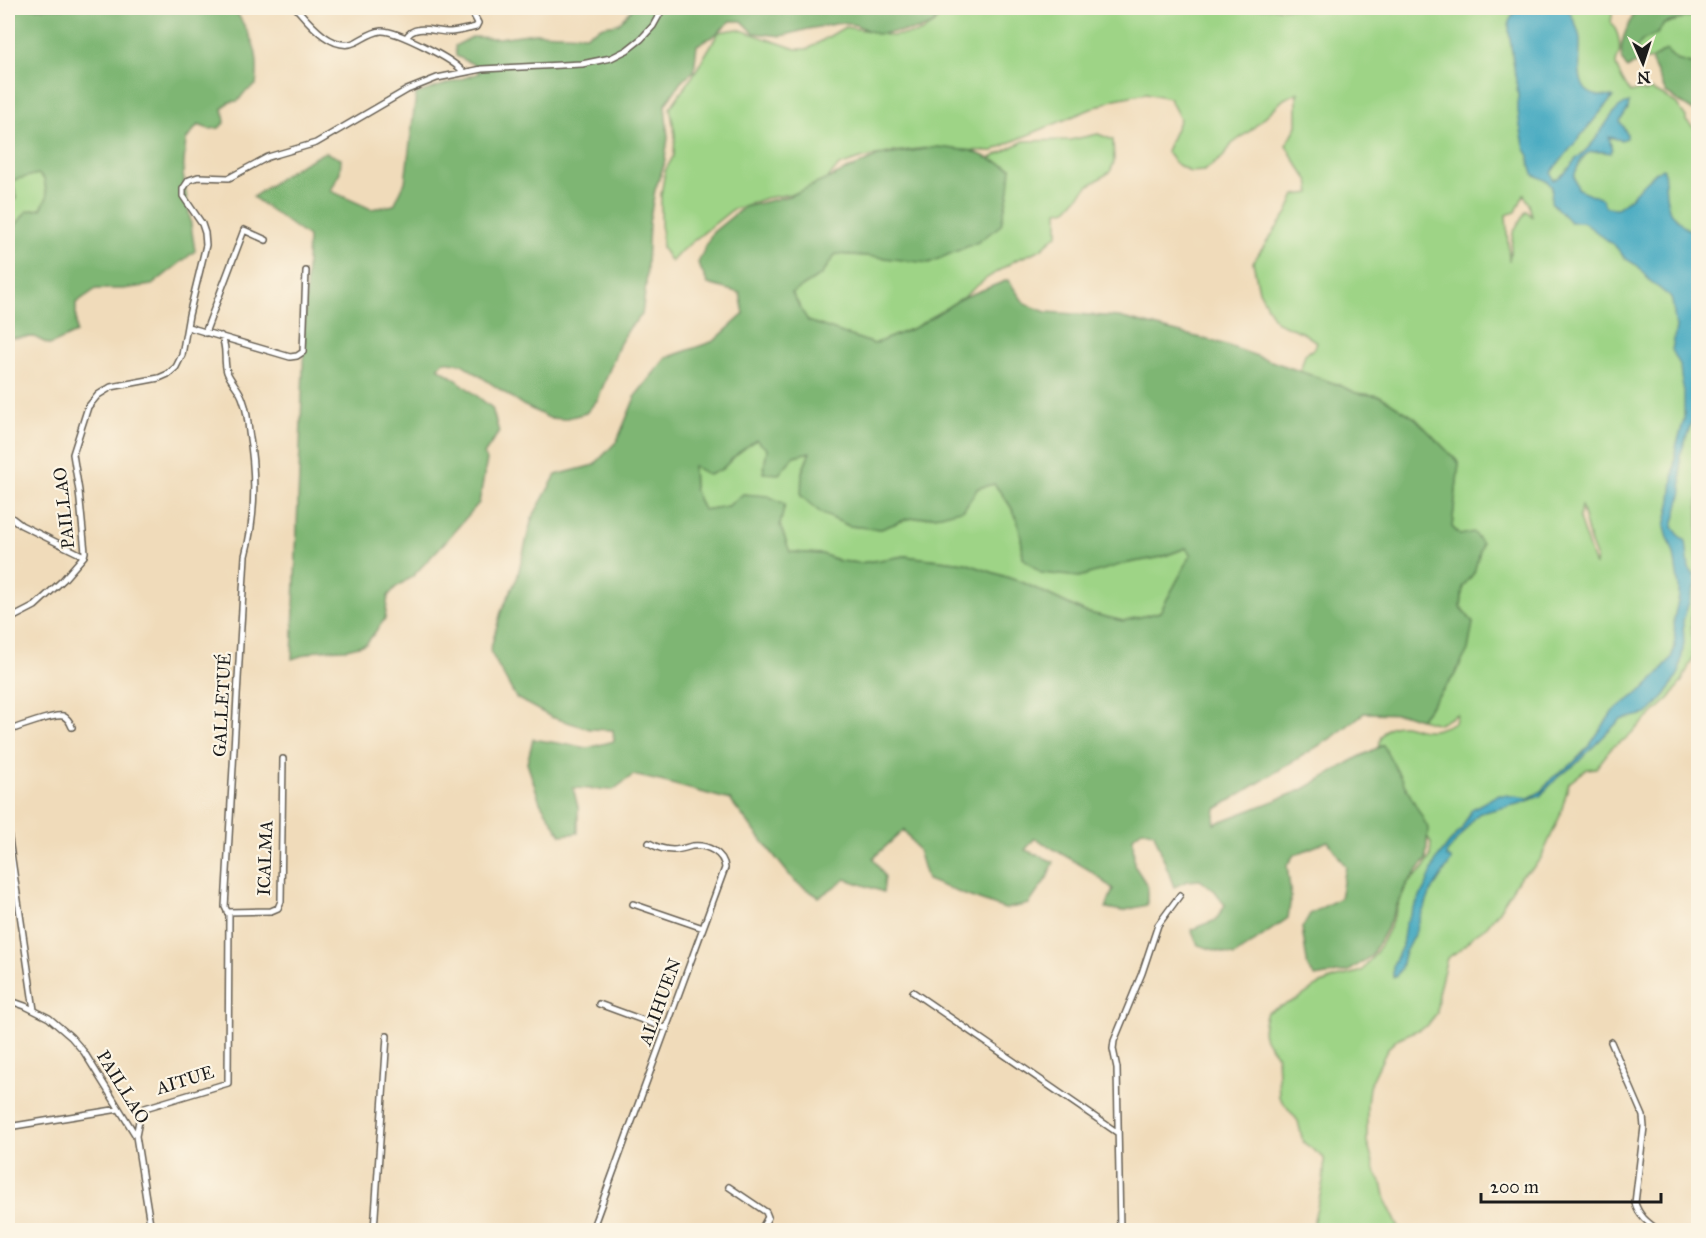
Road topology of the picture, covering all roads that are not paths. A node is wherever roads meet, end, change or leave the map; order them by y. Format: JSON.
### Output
{"nodes":[{"id":1,"x":296,"y":8,"type":"edge"},
{"id":2,"x":470,"y":8,"type":"edge"},
{"id":3,"x":663,"y":8,"type":"edge"},
{"id":4,"x":406,"y":38,"type":"junction"},
{"id":5,"x":463,"y":72,"type":"junction"},
{"id":6,"x":266,"y":240,"type":"dead end"},
{"id":7,"x":306,"y":271,"type":"dead end"},
{"id":8,"x":188,"y":327,"type":"junction"},
{"id":9,"x":205,"y":333,"type":"junction"},
{"id":10,"x":221,"y":336,"type":"junction"},
{"id":11,"x":8,"y":514,"type":"edge"},
{"id":12,"x":84,"y":556,"type":"junction"},
{"id":13,"x":8,"y":620,"type":"edge"},
{"id":14,"x":72,"y":727,"type":"dead end"},
{"id":15,"x":8,"y":731,"type":"edge"},
{"id":16,"x":283,"y":759,"type":"dead end"},
{"id":17,"x":8,"y":831,"type":"edge"},
{"id":18,"x":649,"y":843,"type":"dead end"},
{"id":19,"x":1180,"y":895,"type":"dead end"},
{"id":20,"x":633,"y":904,"type":"dead end"},
{"id":21,"x":228,"y":912,"type":"junction"},
{"id":22,"x":703,"y":928,"type":"junction"},
{"id":23,"x":913,"y":992,"type":"dead end"},
{"id":24,"x":8,"y":1000,"type":"edge"},
{"id":25,"x":599,"y":1004,"type":"dead end"},
{"id":26,"x":34,"y":1010,"type":"junction"},
{"id":27,"x":667,"y":1029,"type":"junction"},
{"id":28,"x":387,"y":1036,"type":"dead end"},
{"id":29,"x":1611,"y":1042,"type":"dead end"},
{"id":30,"x":228,"y":1083,"type":"joint"},
{"id":31,"x":119,"y":1109,"type":"junction"},
{"id":32,"x":8,"y":1126,"type":"edge"},
{"id":33,"x":1118,"y":1133,"type":"junction"},
{"id":34,"x":136,"y":1136,"type":"junction"},
{"id":35,"x":729,"y":1187,"type":"dead end"},
{"id":36,"x":151,"y":1230,"type":"edge"},
{"id":37,"x":374,"y":1230,"type":"edge"},
{"id":38,"x":592,"y":1230,"type":"edge"},
{"id":39,"x":761,"y":1230,"type":"edge"},
{"id":40,"x":1120,"y":1230,"type":"edge"},
{"id":41,"x":1658,"y":1230,"type":"edge"}],
"edges":[{"from":1,"to":4,"type":"street"},
{"from":2,"to":4,"type":"street"},
{"from":3,"to":5,"type":"street"},
{"from":4,"to":5,"type":"street"},
{"from":5,"to":8,"type":"street","name":"PAILLAO"},
{"from":6,"to":9,"type":"street"},
{"from":7,"to":10,"type":"street"},
{"from":8,"to":9,"type":"street"},
{"from":8,"to":12,"type":"street","name":"PAILLAO"},
{"from":9,"to":10,"type":"street"},
{"from":10,"to":21,"type":"street","name":"GALLETUÉ"},
{"from":11,"to":12,"type":"street"},
{"from":12,"to":13,"type":"street","name":"PAILLAO"},
{"from":14,"to":15,"type":"street"},
{"from":16,"to":21,"type":"street","name":"ICALMA"},
{"from":17,"to":26,"type":"street"},
{"from":18,"to":22,"type":"street","name":"ALIHUEN"},
{"from":19,"to":33,"type":"street"},
{"from":20,"to":22,"type":"street"},
{"from":21,"to":30,"type":"street","name":"GALLETUÉ"},
{"from":22,"to":27,"type":"street","name":"ALIHUEN"},
{"from":23,"to":33,"type":"street"},
{"from":24,"to":26,"type":"street","name":"PAILLAO"},
{"from":25,"to":27,"type":"street"},
{"from":26,"to":31,"type":"street","name":"PAILLAO"},
{"from":27,"to":38,"type":"street","name":"ALIHUEN"},
{"from":28,"to":37,"type":"street"},
{"from":29,"to":41,"type":"street"},
{"from":30,"to":34,"type":"street","name":"AITUE"},
{"from":31,"to":32,"type":"street"},
{"from":31,"to":34,"type":"street","name":"PAILLAO"},
{"from":33,"to":40,"type":"street"},
{"from":34,"to":36,"type":"street","name":"PAILLAO"},
{"from":35,"to":39,"type":"street"}]}
